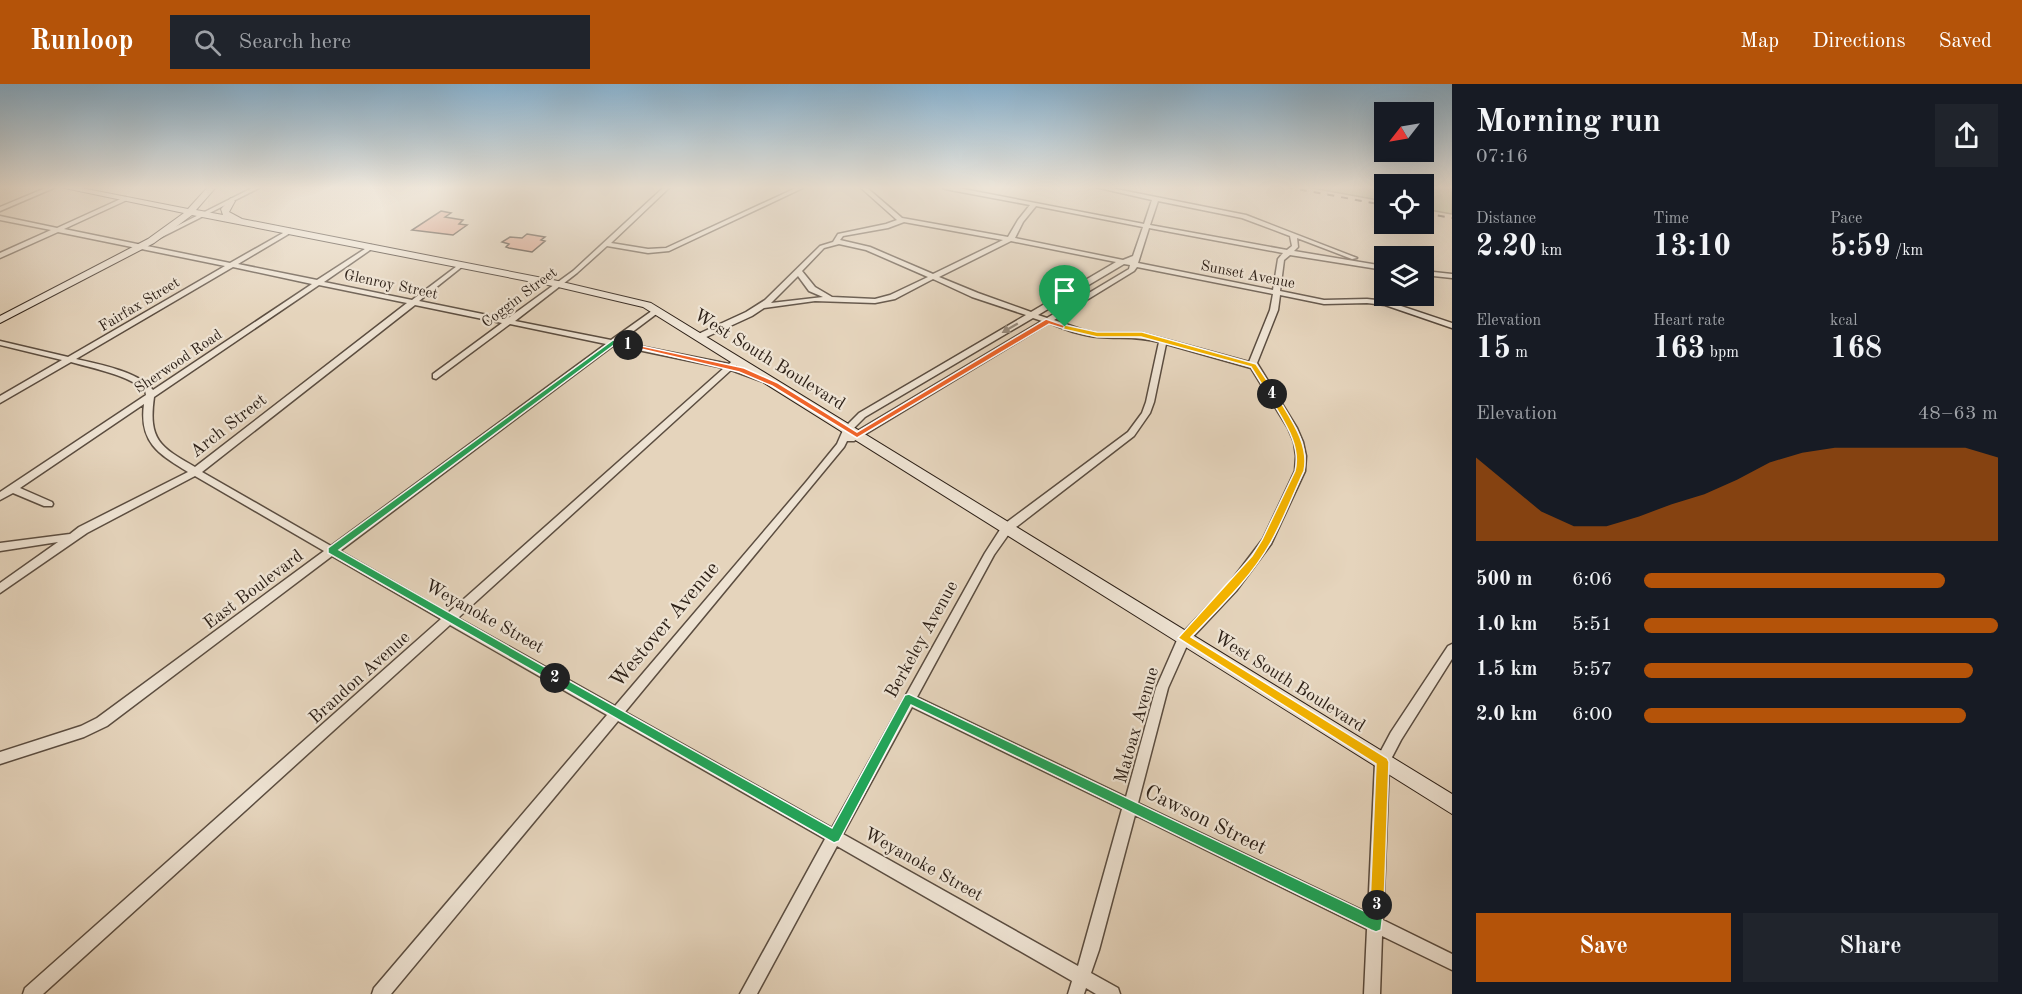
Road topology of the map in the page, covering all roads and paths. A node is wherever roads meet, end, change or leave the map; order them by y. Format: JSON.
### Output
{"nodes":[{"id":1,"x":167,"y":229,"type":"edge"},
{"id":2,"x":173,"y":229,"type":"edge"},
{"id":3,"x":283,"y":229,"type":"edge"},
{"id":4,"x":622,"y":229,"type":"edge"},
{"id":5,"x":711,"y":229,"type":"edge"},
{"id":6,"x":872,"y":229,"type":"edge"},
{"id":7,"x":960,"y":229,"type":"edge"},
{"id":8,"x":1015,"y":229,"type":"edge"},
{"id":9,"x":1145,"y":229,"type":"edge"},
{"id":10,"x":1165,"y":229,"type":"edge"},
{"id":11,"x":1278,"y":229,"type":"edge"},
{"id":12,"x":58,"y":230,"type":"joint"},
{"id":13,"x":290,"y":231,"type":"junction"},
{"id":14,"x":1293,"y":235,"type":"junction"},
{"id":15,"x":156,"y":238,"type":"junction"},
{"id":16,"x":1010,"y":239,"type":"junction"},
{"id":17,"x":836,"y":242,"type":"junction"},
{"id":18,"x":606,"y":244,"type":"junction"},
{"id":19,"x":141,"y":247,"type":"junction"},
{"id":20,"x":371,"y":247,"type":"junction"},
{"id":21,"x":1289,"y":252,"type":"junction"},
{"id":22,"x":0,"y":256,"type":"edge"},
{"id":23,"x":1134,"y":261,"type":"junction"},
{"id":24,"x":1122,"y":262,"type":"junction"},
{"id":25,"x":232,"y":265,"type":"junction"},
{"id":26,"x":461,"y":265,"type":"junction"},
{"id":27,"x":1374,"y":266,"type":"joint"},
{"id":28,"x":798,"y":271,"type":"junction"},
{"id":29,"x":1434,"y":274,"type":"edge"},
{"id":30,"x":934,"y":276,"type":"junction"},
{"id":31,"x":1452,"y":276,"type":"edge"},
{"id":32,"x":320,"y":283,"type":"junction"},
{"id":33,"x":558,"y":284,"type":"junction"},
{"id":34,"x":1079,"y":288,"type":"junction"},
{"id":35,"x":1277,"y":293,"type":"junction"},
{"id":36,"x":1093,"y":294,"type":"junction"},
{"id":37,"x":835,"y":299,"type":"junction"},
{"id":38,"x":413,"y":302,"type":"junction"},
{"id":39,"x":758,"y":309,"type":"junction"},
{"id":40,"x":656,"y":310,"type":"junction"},
{"id":41,"x":1032,"y":315,"type":"junction"},
{"id":42,"x":0,"y":320,"type":"edge"},
{"id":43,"x":1048,"y":321,"type":"junction"},
{"id":44,"x":510,"y":322,"type":"junction"},
{"id":45,"x":1452,"y":326,"type":"edge"},
{"id":46,"x":699,"y":337,"type":"junction"},
{"id":47,"x":1163,"y":340,"type":"junction"},
{"id":48,"x":613,"y":342,"type":"junction"},
{"id":49,"x":0,"y":343,"type":"edge"},
{"id":50,"x":976,"y":348,"type":"junction"},
{"id":51,"x":991,"y":355,"type":"junction"},
{"id":52,"x":70,"y":361,"type":"junction"},
{"id":53,"x":734,"y":364,"type":"junction"},
{"id":54,"x":1254,"y":366,"type":"junction"},
{"id":55,"x":436,"y":376,"type":"dead end"},
{"id":56,"x":149,"y":397,"type":"junction"},
{"id":57,"x":0,"y":400,"type":"edge"},
{"id":58,"x":852,"y":433,"type":"junction"},
{"id":59,"x":195,"y":472,"type":"junction"},
{"id":60,"x":12,"y":489,"type":"junction"},
{"id":61,"x":0,"y":497,"type":"edge"},
{"id":62,"x":48,"y":504,"type":"dead end"},
{"id":63,"x":1007,"y":528,"type":"junction"},
{"id":64,"x":74,"y":536,"type":"junction"},
{"id":65,"x":0,"y":547,"type":"edge"},
{"id":66,"x":332,"y":551,"type":"junction"},
{"id":67,"x":0,"y":589,"type":"edge"},
{"id":68,"x":451,"y":619,"type":"junction"},
{"id":69,"x":1184,"y":638,"type":"junction"},
{"id":70,"x":1452,"y":649,"type":"edge"},
{"id":71,"x":909,"y":699,"type":"junction"},
{"id":72,"x":617,"y":713,"type":"junction"},
{"id":73,"x":0,"y":758,"type":"edge"},
{"id":74,"x":1382,"y":762,"type":"junction"},
{"id":75,"x":1452,"y":805,"type":"edge"},
{"id":76,"x":1131,"y":806,"type":"junction"},
{"id":77,"x":834,"y":836,"type":"junction"},
{"id":78,"x":1376,"y":925,"type":"junction"},
{"id":79,"x":1452,"y":962,"type":"edge"},
{"id":80,"x":1082,"y":977,"type":"junction"},
{"id":81,"x":31,"y":994,"type":"edge"},
{"id":82,"x":380,"y":994,"type":"edge"},
{"id":83,"x":748,"y":994,"type":"edge"},
{"id":84,"x":1076,"y":994,"type":"edge"},
{"id":85,"x":1112,"y":994,"type":"edge"},
{"id":86,"x":1372,"y":994,"type":"edge"}],
"edges":[{"from":1,"to":15,"type":"street"},
{"from":2,"to":15,"type":"street"},
{"from":3,"to":13,"type":"street","name":"West South Boulevard"},
{"from":4,"to":18,"type":"street","name":"Coggin Street"},
{"from":5,"to":18,"type":"street"},
{"from":6,"to":17,"type":"street"},
{"from":7,"to":16,"type":"street"},
{"from":8,"to":16,"type":"street"},
{"from":9,"to":23,"type":"street"},
{"from":10,"to":21,"type":"street"},
{"from":11,"to":14,"type":"street"},
{"from":12,"to":19,"type":"street","name":"Glenroy Street"},
{"from":12,"to":22,"type":"street"},
{"from":13,"to":20,"type":"street","name":"West South Boulevard"},
{"from":13,"to":25,"type":"street","name":"Fairfax Street"},
{"from":14,"to":21,"type":"street"},
{"from":14,"to":27,"type":"street"},
{"from":15,"to":19,"type":"street"},
{"from":16,"to":24,"type":"street"},
{"from":16,"to":30,"type":"street"},
{"from":17,"to":28,"type":"street"},
{"from":17,"to":30,"type":"street"},
{"from":18,"to":33,"type":"street","name":"Coggin Street"},
{"from":19,"to":25,"type":"street","name":"Glenroy Street"},
{"from":19,"to":42,"type":"street"},
{"from":20,"to":26,"type":"street","name":"West South Boulevard"},
{"from":20,"to":32,"type":"street","name":"Sherwood Road"},
{"from":21,"to":27,"type":"street"},
{"from":21,"to":35,"type":"street"},
{"from":23,"to":24,"type":"street","name":"Westover Avenue"},
{"from":23,"to":35,"type":"street","name":"Sunset Avenue"},
{"from":23,"to":36,"type":"street"},
{"from":24,"to":34,"type":"street","name":"Westover Avenue"},
{"from":25,"to":32,"type":"street","name":"Glenroy Street"},
{"from":25,"to":52,"type":"street","name":"Fairfax Street"},
{"from":26,"to":33,"type":"street","name":"West South Boulevard"},
{"from":26,"to":38,"type":"street","name":"Arch Street"},
{"from":28,"to":37,"type":"street"},
{"from":28,"to":39,"type":"street"},
{"from":29,"to":31,"type":"street"},
{"from":30,"to":37,"type":"street"},
{"from":30,"to":41,"type":"street"},
{"from":32,"to":38,"type":"street","name":"Glenroy Street"},
{"from":32,"to":56,"type":"street","name":"Sherwood Road"},
{"from":33,"to":40,"type":"street","name":"West South Boulevard"},
{"from":33,"to":44,"type":"street","name":"Coggin Street"},
{"from":34,"to":36,"type":"street"},
{"from":34,"to":41,"type":"street","name":"Westover Avenue"},
{"from":35,"to":45,"type":"street","name":"Sunset Avenue"},
{"from":35,"to":54,"type":"street"},
{"from":36,"to":43,"type":"street"},
{"from":37,"to":39,"type":"street"},
{"from":38,"to":44,"type":"street","name":"Glenroy Street"},
{"from":38,"to":59,"type":"street","name":"Arch Street"},
{"from":39,"to":46,"type":"street"},
{"from":40,"to":46,"type":"street","name":"West South Boulevard"},
{"from":40,"to":48,"type":"street","name":"East Boulevard"},
{"from":41,"to":43,"type":"street"},
{"from":41,"to":50,"type":"street","name":"Westover Avenue","one_way":true},
{"from":43,"to":47,"type":"street"},
{"from":43,"to":51,"type":"street"},
{"from":44,"to":48,"type":"street","name":"Glenroy Street"},
{"from":44,"to":55,"type":"street","name":"Coggin Street"},
{"from":46,"to":53,"type":"street","name":"West South Boulevard"},
{"from":47,"to":54,"type":"street"},
{"from":47,"to":63,"type":"street","name":"Berkeley Avenue"},
{"from":48,"to":53,"type":"street","name":"Glenroy Street"},
{"from":48,"to":66,"type":"street","name":"East Boulevard"},
{"from":49,"to":52,"type":"street"},
{"from":50,"to":51,"type":"street"},
{"from":50,"to":58,"type":"street","name":"Westover Avenue"},
{"from":51,"to":58,"type":"street"},
{"from":52,"to":56,"type":"street"},
{"from":52,"to":57,"type":"street","name":"Fairfax Street"},
{"from":53,"to":58,"type":"street","name":"West South Boulevard"},
{"from":53,"to":68,"type":"street","name":"Brandon Avenue"},
{"from":54,"to":69,"type":"street","name":"Matoax Avenue"},
{"from":56,"to":59,"type":"street","name":"Weyanoke Street"},
{"from":56,"to":60,"type":"street","name":"Sherwood Road"},
{"from":58,"to":63,"type":"street","name":"West South Boulevard"},
{"from":58,"to":72,"type":"street","name":"Westover Avenue"},
{"from":59,"to":64,"type":"street","name":"Arch Street"},
{"from":59,"to":66,"type":"street","name":"Weyanoke Street"},
{"from":60,"to":61,"type":"street","name":"Sherwood Road"},
{"from":60,"to":62,"type":"street"},
{"from":63,"to":69,"type":"street","name":"West South Boulevard"},
{"from":63,"to":71,"type":"street","name":"Berkeley Avenue"},
{"from":64,"to":65,"type":"street"},
{"from":64,"to":67,"type":"street","name":"Arch Street"},
{"from":66,"to":68,"type":"street","name":"Weyanoke Street"},
{"from":66,"to":73,"type":"street","name":"East Boulevard"},
{"from":68,"to":72,"type":"street","name":"Weyanoke Street"},
{"from":68,"to":81,"type":"street","name":"Brandon Avenue"},
{"from":69,"to":74,"type":"street","name":"West South Boulevard"},
{"from":69,"to":76,"type":"street","name":"Matoax Avenue"},
{"from":70,"to":74,"type":"street"},
{"from":71,"to":76,"type":"street","name":"Cawson Street"},
{"from":71,"to":77,"type":"street","name":"Berkeley Avenue"},
{"from":72,"to":77,"type":"street","name":"Weyanoke Street"},
{"from":72,"to":82,"type":"street","name":"Westover Avenue"},
{"from":74,"to":75,"type":"street","name":"West South Boulevard"},
{"from":74,"to":78,"type":"street"},
{"from":76,"to":78,"type":"street","name":"Cawson Street"},
{"from":76,"to":80,"type":"street","name":"Matoax Avenue"},
{"from":77,"to":80,"type":"street","name":"Weyanoke Street"},
{"from":77,"to":83,"type":"street","name":"Berkeley Avenue"},
{"from":78,"to":79,"type":"street","name":"Cawson Street"},
{"from":78,"to":86,"type":"street"},
{"from":80,"to":84,"type":"street","name":"Matoax Avenue"},
{"from":80,"to":85,"type":"street","name":"Weyanoke Street"}]}
